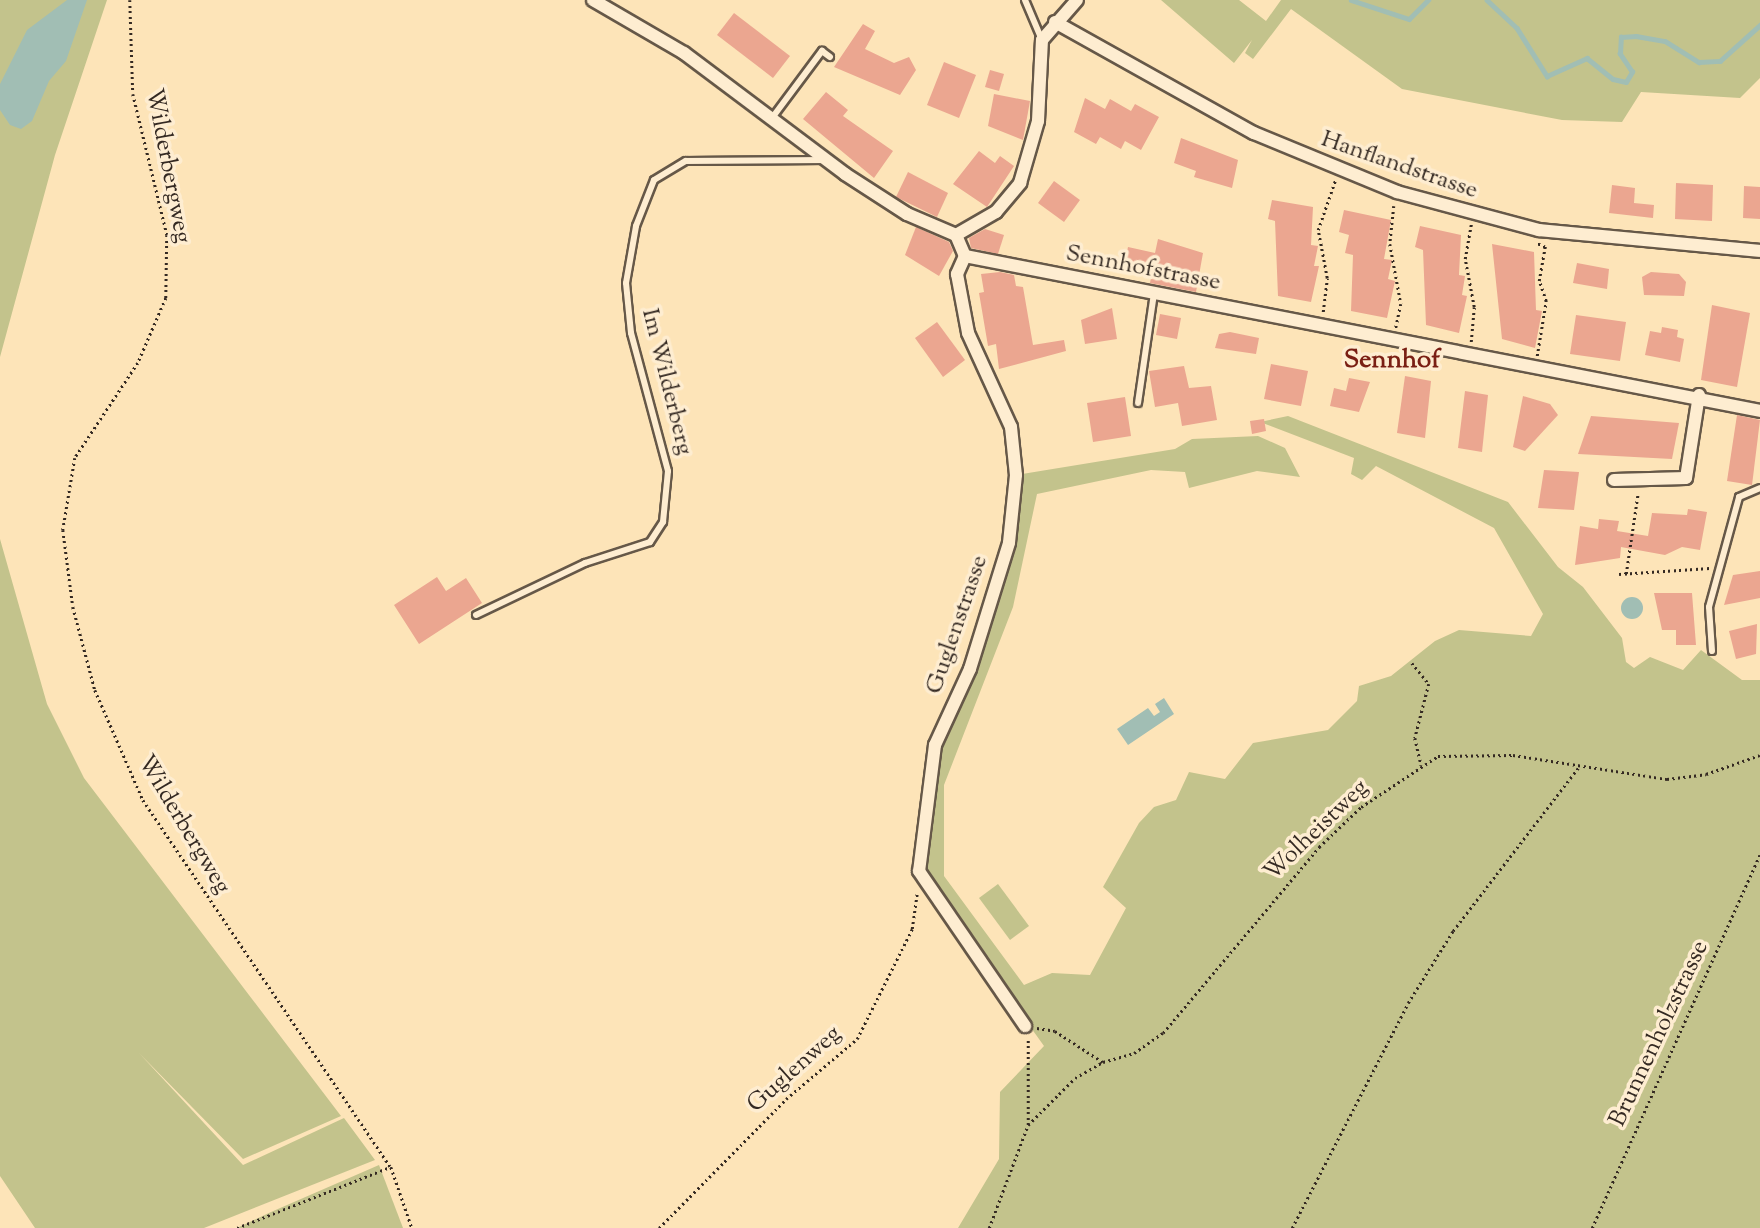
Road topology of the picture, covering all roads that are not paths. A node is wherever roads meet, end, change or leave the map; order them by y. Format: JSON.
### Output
{"nodes":[{"id":1,"x":593,"y":0,"type":"edge"},
{"id":2,"x":1025,"y":0,"type":"edge"},
{"id":3,"x":1077,"y":0,"type":"edge"},
{"id":4,"x":1055,"y":22,"type":"junction"},
{"id":5,"x":1042,"y":40,"type":"junction"},
{"id":6,"x":830,"y":57,"type":"dead end"},
{"id":7,"x":772,"y":118,"type":"junction"},
{"id":8,"x":826,"y":160,"type":"junction"},
{"id":9,"x":956,"y":235,"type":"junction"},
{"id":10,"x":1760,"y":251,"type":"edge"},
{"id":11,"x":965,"y":256,"type":"junction"},
{"id":12,"x":1154,"y":293,"type":"junction"},
{"id":13,"x":1699,"y":395,"type":"junction"},
{"id":14,"x":1138,"y":403,"type":"dead end"},
{"id":15,"x":1760,"y":411,"type":"edge"},
{"id":16,"x":1614,"y":480,"type":"dead end"},
{"id":17,"x":1760,"y":488,"type":"edge"},
{"id":18,"x":476,"y":615,"type":"dead end"},
{"id":19,"x":1712,"y":651,"type":"dead end"},
{"id":20,"x":1024,"y":1026,"type":"dead end"}],
"edges":[{"from":1,"to":7,"type":"street"},
{"from":2,"to":5,"type":"lane"},
{"from":3,"to":4,"type":"street"},
{"from":4,"to":5,"type":"street"},
{"from":4,"to":10,"type":"street","name":"Hanflandstrasse"},
{"from":5,"to":9,"type":"street"},
{"from":6,"to":7,"type":"lane"},
{"from":7,"to":8,"type":"street"},
{"from":8,"to":9,"type":"street"},
{"from":8,"to":18,"type":"lane","name":"Im Wilderberg"},
{"from":9,"to":11,"type":"street"},
{"from":11,"to":12,"type":"street","name":"Sennhofstrasse"},
{"from":11,"to":20,"type":"street","name":"Guglenstrasse"},
{"from":12,"to":13,"type":"street","name":"Sennhofstrasse"},
{"from":12,"to":14,"type":"lane"},
{"from":13,"to":15,"type":"street","name":"Sennhofstrasse"},
{"from":13,"to":16,"type":"street"},
{"from":17,"to":19,"type":"lane"}]}
